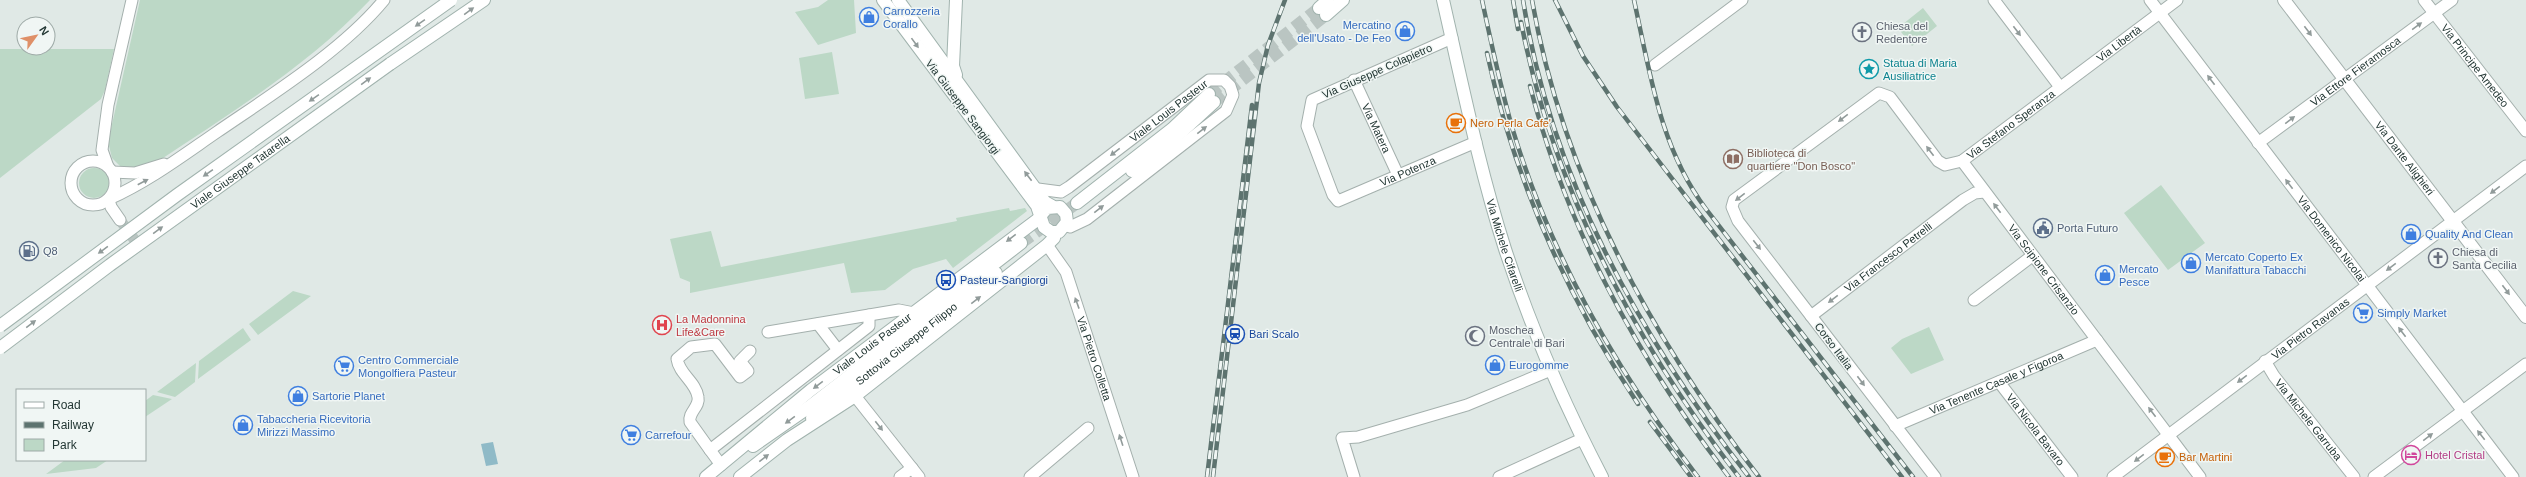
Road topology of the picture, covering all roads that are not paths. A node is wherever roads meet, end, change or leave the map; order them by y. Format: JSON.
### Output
{"nodes":[{"id":1,"x":132,"y":0,"type":"edge"},
{"id":2,"x":384,"y":0,"type":"edge"},
{"id":3,"x":451,"y":0,"type":"edge"},
{"id":4,"x":484,"y":0,"type":"edge"},
{"id":5,"x":884,"y":0,"type":"edge"},
{"id":6,"x":898,"y":0,"type":"edge"},
{"id":7,"x":956,"y":0,"type":"edge"},
{"id":8,"x":1343,"y":0,"type":"edge"},
{"id":9,"x":1444,"y":0,"type":"edge"},
{"id":10,"x":1742,"y":0,"type":"edge"},
{"id":11,"x":1994,"y":0,"type":"edge"},
{"id":12,"x":2150,"y":0,"type":"edge"},
{"id":13,"x":2177,"y":0,"type":"edge"},
{"id":14,"x":2284,"y":0,"type":"edge"},
{"id":15,"x":2424,"y":0,"type":"edge"},
{"id":16,"x":2452,"y":0,"type":"edge"},
{"id":17,"x":1324,"y":8,"type":"tunnel mouth"},
{"id":18,"x":2160,"y":13,"type":"junction"},
{"id":19,"x":2434,"y":13,"type":"junction"},
{"id":20,"x":953,"y":36,"type":"junction"},
{"id":21,"x":1452,"y":38,"type":"junction"},
{"id":22,"x":932,"y":46,"type":"junction"},
{"id":23,"x":1655,"y":65,"type":"dead end"},
{"id":24,"x":2345,"y":79,"type":"junction"},
{"id":25,"x":1354,"y":80,"type":"junction"},
{"id":26,"x":960,"y":84,"type":"junction"},
{"id":27,"x":2060,"y":88,"type":"junction"},
{"id":28,"x":1193,"y":107,"type":"junction"},
{"id":29,"x":2526,"y":131,"type":"edge"},
{"id":30,"x":1476,"y":142,"type":"junction"},
{"id":31,"x":2258,"y":143,"type":"junction"},
{"id":32,"x":102,"y":150,"type":"junction"},
{"id":33,"x":174,"y":161,"type":"junction"},
{"id":34,"x":89,"y":162,"type":"junction"},
{"id":35,"x":1965,"y":165,"type":"junction"},
{"id":36,"x":2526,"y":166,"type":"edge"},
{"id":37,"x":110,"y":170,"type":"junction"},
{"id":38,"x":1398,"y":175,"type":"junction"},
{"id":39,"x":1038,"y":189,"type":"junction"},
{"id":40,"x":1984,"y":192,"type":"junction"},
{"id":41,"x":109,"y":199,"type":"junction"},
{"id":42,"x":1964,"y":199,"type":"junction"},
{"id":43,"x":1338,"y":201,"type":"joint"},
{"id":44,"x":1054,"y":206,"type":"junction"},
{"id":45,"x":1041,"y":215,"type":"junction"},
{"id":46,"x":120,"y":220,"type":"tunnel mouth"},
{"id":47,"x":2453,"y":221,"type":"junction"},
{"id":48,"x":1066,"y":226,"type":"junction"},
{"id":49,"x":1055,"y":233,"type":"junction"},
{"id":50,"x":1047,"y":245,"type":"junction"},
{"id":51,"x":2032,"y":256,"type":"junction"},
{"id":52,"x":2366,"y":285,"type":"junction"},
{"id":53,"x":1974,"y":300,"type":"dead end"},
{"id":54,"x":914,"y":313,"type":"junction"},
{"id":55,"x":868,"y":315,"type":"junction"},
{"id":56,"x":1812,"y":316,"type":"junction"},
{"id":57,"x":2526,"y":317,"type":"edge"},
{"id":58,"x":818,"y":324,"type":"junction"},
{"id":59,"x":0,"y":326,"type":"edge"},
{"id":60,"x":768,"y":332,"type":"dead end"},
{"id":61,"x":2097,"y":340,"type":"junction"},
{"id":62,"x":0,"y":348,"type":"edge"},
{"id":63,"x":838,"y":350,"type":"junction"},
{"id":64,"x":750,"y":351,"type":"dead end"},
{"id":65,"x":2265,"y":361,"type":"junction"},
{"id":66,"x":2526,"y":364,"type":"edge"},
{"id":67,"x":1551,"y":370,"type":"junction"},
{"id":68,"x":1999,"y":382,"type":"junction"},
{"id":69,"x":855,"y":396,"type":"junction"},
{"id":70,"x":2462,"y":411,"type":"junction"},
{"id":71,"x":1895,"y":426,"type":"junction"},
{"id":72,"x":1088,"y":428,"type":"dead end"},
{"id":73,"x":2169,"y":435,"type":"junction"},
{"id":74,"x":1582,"y":439,"type":"junction"},
{"id":75,"x":788,"y":440,"type":"junction"},
{"id":76,"x":710,"y":450,"type":"junction"},
{"id":77,"x":721,"y":465,"type":"junction"},
{"id":78,"x":912,"y":468,"type":"junction"},
{"id":79,"x":706,"y":477,"type":"edge"},
{"id":80,"x":740,"y":477,"type":"edge"},
{"id":81,"x":900,"y":477,"type":"edge"},
{"id":82,"x":919,"y":477,"type":"edge"},
{"id":83,"x":1030,"y":477,"type":"edge"},
{"id":84,"x":1133,"y":477,"type":"edge"},
{"id":85,"x":1354,"y":477,"type":"edge"},
{"id":86,"x":1499,"y":477,"type":"edge"},
{"id":87,"x":1602,"y":477,"type":"edge"},
{"id":88,"x":1936,"y":477,"type":"edge"},
{"id":89,"x":2072,"y":477,"type":"edge"},
{"id":90,"x":2113,"y":477,"type":"edge"},
{"id":91,"x":2200,"y":477,"type":"edge"},
{"id":92,"x":2354,"y":477,"type":"edge"},
{"id":93,"x":2374,"y":477,"type":"edge"},
{"id":94,"x":2514,"y":477,"type":"edge"}],
"edges":[{"from":1,"to":32,"type":"street"},
{"from":2,"to":33,"type":"street"},
{"from":3,"to":59,"type":"main road","name":"Viale Giuseppe Tatarella","one_way":true,"bridge":true},
{"from":62,"to":4,"type":"main road","name":"Viale Giuseppe Tatarella","one_way":true,"bridge":true},
{"from":5,"to":45,"type":"main road","name":"Via Giuseppe Sangiorgi","one_way":true},
{"from":6,"to":22,"type":"main road","name":"Via Giuseppe Sangiorgi"},
{"from":7,"to":20,"type":"main road"},
{"from":8,"to":17,"type":"main road"},
{"from":9,"to":21,"type":"main road","name":"Via Michele Cifarelli"},
{"from":10,"to":23,"type":"street"},
{"from":11,"to":27,"type":"street","one_way":true},
{"from":12,"to":18,"type":"street","name":"Via Domenico Nicolai"},
{"from":13,"to":18,"type":"street","name":"Via Libertà"},
{"from":14,"to":24,"type":"main road","name":"Via Dante Alighieri","one_way":true},
{"from":15,"to":19,"type":"street","name":"Via Principe Amedeo"},
{"from":16,"to":19,"type":"street","name":"Via Ettore Fieramosca"},
{"from":18,"to":27,"type":"street","name":"Via Libertà"},
{"from":31,"to":18,"type":"street","name":"Via Domenico Nicolai","one_way":true},
{"from":24,"to":19,"type":"street","name":"Via Ettore Fieramosca","one_way":true},
{"from":19,"to":29,"type":"street","name":"Via Principe Amedeo"},
{"from":20,"to":22,"type":"main road"},
{"from":20,"to":26,"type":"main road"},
{"from":21,"to":25,"type":"street","name":"Via Giuseppe Colapietro"},
{"from":21,"to":30,"type":"main road","name":"Via Michele Cifarelli"},
{"from":22,"to":26,"type":"main road","name":"Via Giuseppe Sangiorgi"},
{"from":31,"to":24,"type":"street","name":"Via Ettore Fieramosca","one_way":true},
{"from":24,"to":47,"type":"main road","name":"Via Dante Alighieri"},
{"from":25,"to":38,"type":"street","name":"Via Matera"},
{"from":25,"to":43,"type":"street","name":"Via Giuseppe Colapietro"},
{"from":39,"to":26,"type":"main road","name":"Via Giuseppe Sangiorgi","one_way":true},
{"from":27,"to":35,"type":"street","name":"Via Stefano Speranza"},
{"from":28,"to":28,"type":"main road"},
{"from":28,"to":44,"type":"main road"},
{"from":30,"to":38,"type":"street","name":"Via Potenza"},
{"from":30,"to":67,"type":"main road","name":"Via Michele Cifarelli"},
{"from":52,"to":31,"type":"street","name":"Via Domenico Nicolai","one_way":true},
{"from":32,"to":34,"type":"street"},
{"from":32,"to":37,"type":"street"},
{"from":33,"to":37,"type":"street"},
{"from":41,"to":33,"type":"street","one_way":true},
{"from":34,"to":37,"type":"street"},
{"from":34,"to":41,"type":"street"},
{"from":35,"to":40,"type":"street","name":"Via Scipione Crisanzio"},
{"from":35,"to":42,"type":"street"},
{"from":35,"to":56,"type":"street","name":"Corso Italia","one_way":true},
{"from":36,"to":47,"type":"street","name":"Via Pietro Ravanas","one_way":true},
{"from":37,"to":41,"type":"street"},
{"from":38,"to":43,"type":"street","name":"Via Potenza"},
{"from":39,"to":44,"type":"main road","name":"Via Giuseppe Sangiorgi"},
{"from":48,"to":39,"type":"street","name":"Viale Louis Pasteur","one_way":true},
{"from":40,"to":42,"type":"street","name":"Via Francesco Petrelli"},
{"from":51,"to":40,"type":"street","name":"Via Scipione Crisanzio","one_way":true},
{"from":41,"to":46,"type":"street"},
{"from":42,"to":56,"type":"street","name":"Via Francesco Petrelli","one_way":true},
{"from":44,"to":45,"type":"main road"},
{"from":44,"to":48,"type":"main road"},
{"from":45,"to":49,"type":"main road"},
{"from":45,"to":54,"type":"main road","name":"Viale Louis Pasteur","one_way":true},
{"from":47,"to":52,"type":"street","name":"Via Pietro Ravanas","one_way":true},
{"from":47,"to":57,"type":"main road","name":"Via Dante Alighieri","one_way":true},
{"from":48,"to":49,"type":"main road"},
{"from":49,"to":50,"type":"main road"},
{"from":69,"to":50,"type":"main road","one_way":true},
{"from":84,"to":50,"type":"street","name":"Via Pietro Colletta","one_way":true},
{"from":51,"to":53,"type":"street"},
{"from":51,"to":61,"type":"street","name":"Via Scipione Crisanzio"},
{"from":52,"to":65,"type":"street","name":"Via Pietro Ravanas"},
{"from":70,"to":52,"type":"street","name":"Via Domenico Nicolai","one_way":true},
{"from":54,"to":55,"type":"street"},
{"from":54,"to":77,"type":"main road","name":"Viale Louis Pasteur","one_way":true},
{"from":55,"to":58,"type":"street"},
{"from":55,"to":63,"type":"street"},
{"from":56,"to":71,"type":"street","name":"Corso Italia","one_way":true},
{"from":58,"to":60,"type":"street"},
{"from":58,"to":63,"type":"street"},
{"from":61,"to":68,"type":"street","name":"Via Tenente Casale y Figoroa"},
{"from":73,"to":61,"type":"street","name":"Via Scipione Crisanzio","one_way":true},
{"from":63,"to":76,"type":"street"},
{"from":64,"to":76,"type":"street"},
{"from":65,"to":73,"type":"street","name":"Via Pietro Ravanas","one_way":true},
{"from":65,"to":92,"type":"street","name":"Via Michele Garruba"},
{"from":66,"to":70,"type":"street"},
{"from":67,"to":74,"type":"main road","name":"Via Michele Cifarelli"},
{"from":67,"to":85,"type":"street"},
{"from":68,"to":71,"type":"street","name":"Via Tenente Casale y Figoroa"},
{"from":68,"to":89,"type":"street","name":"Via Nicola Bavaro"},
{"from":69,"to":75,"type":"main road"},
{"from":69,"to":78,"type":"street","one_way":true},
{"from":93,"to":70,"type":"street","one_way":true},
{"from":94,"to":70,"type":"street","name":"Via Domenico Nicolai","one_way":true},
{"from":71,"to":88,"type":"street","name":"Corso Italia"},
{"from":72,"to":83,"type":"street"},
{"from":73,"to":90,"type":"street","name":"Via Pietro Ravanas","one_way":true},
{"from":73,"to":91,"type":"street","name":"Via Scipione Crisanzio"},
{"from":74,"to":86,"type":"street"},
{"from":74,"to":87,"type":"main road","name":"Via Michele Cifarelli"},
{"from":75,"to":77,"type":"main road","name":"Sottovia Giuseppe Filippo","one_way":true},
{"from":80,"to":75,"type":"main road","one_way":true},
{"from":76,"to":77,"type":"street"},
{"from":77,"to":79,"type":"main road","name":"Viale Louis Pasteur"},
{"from":78,"to":81,"type":"street"},
{"from":78,"to":82,"type":"street"}]}
